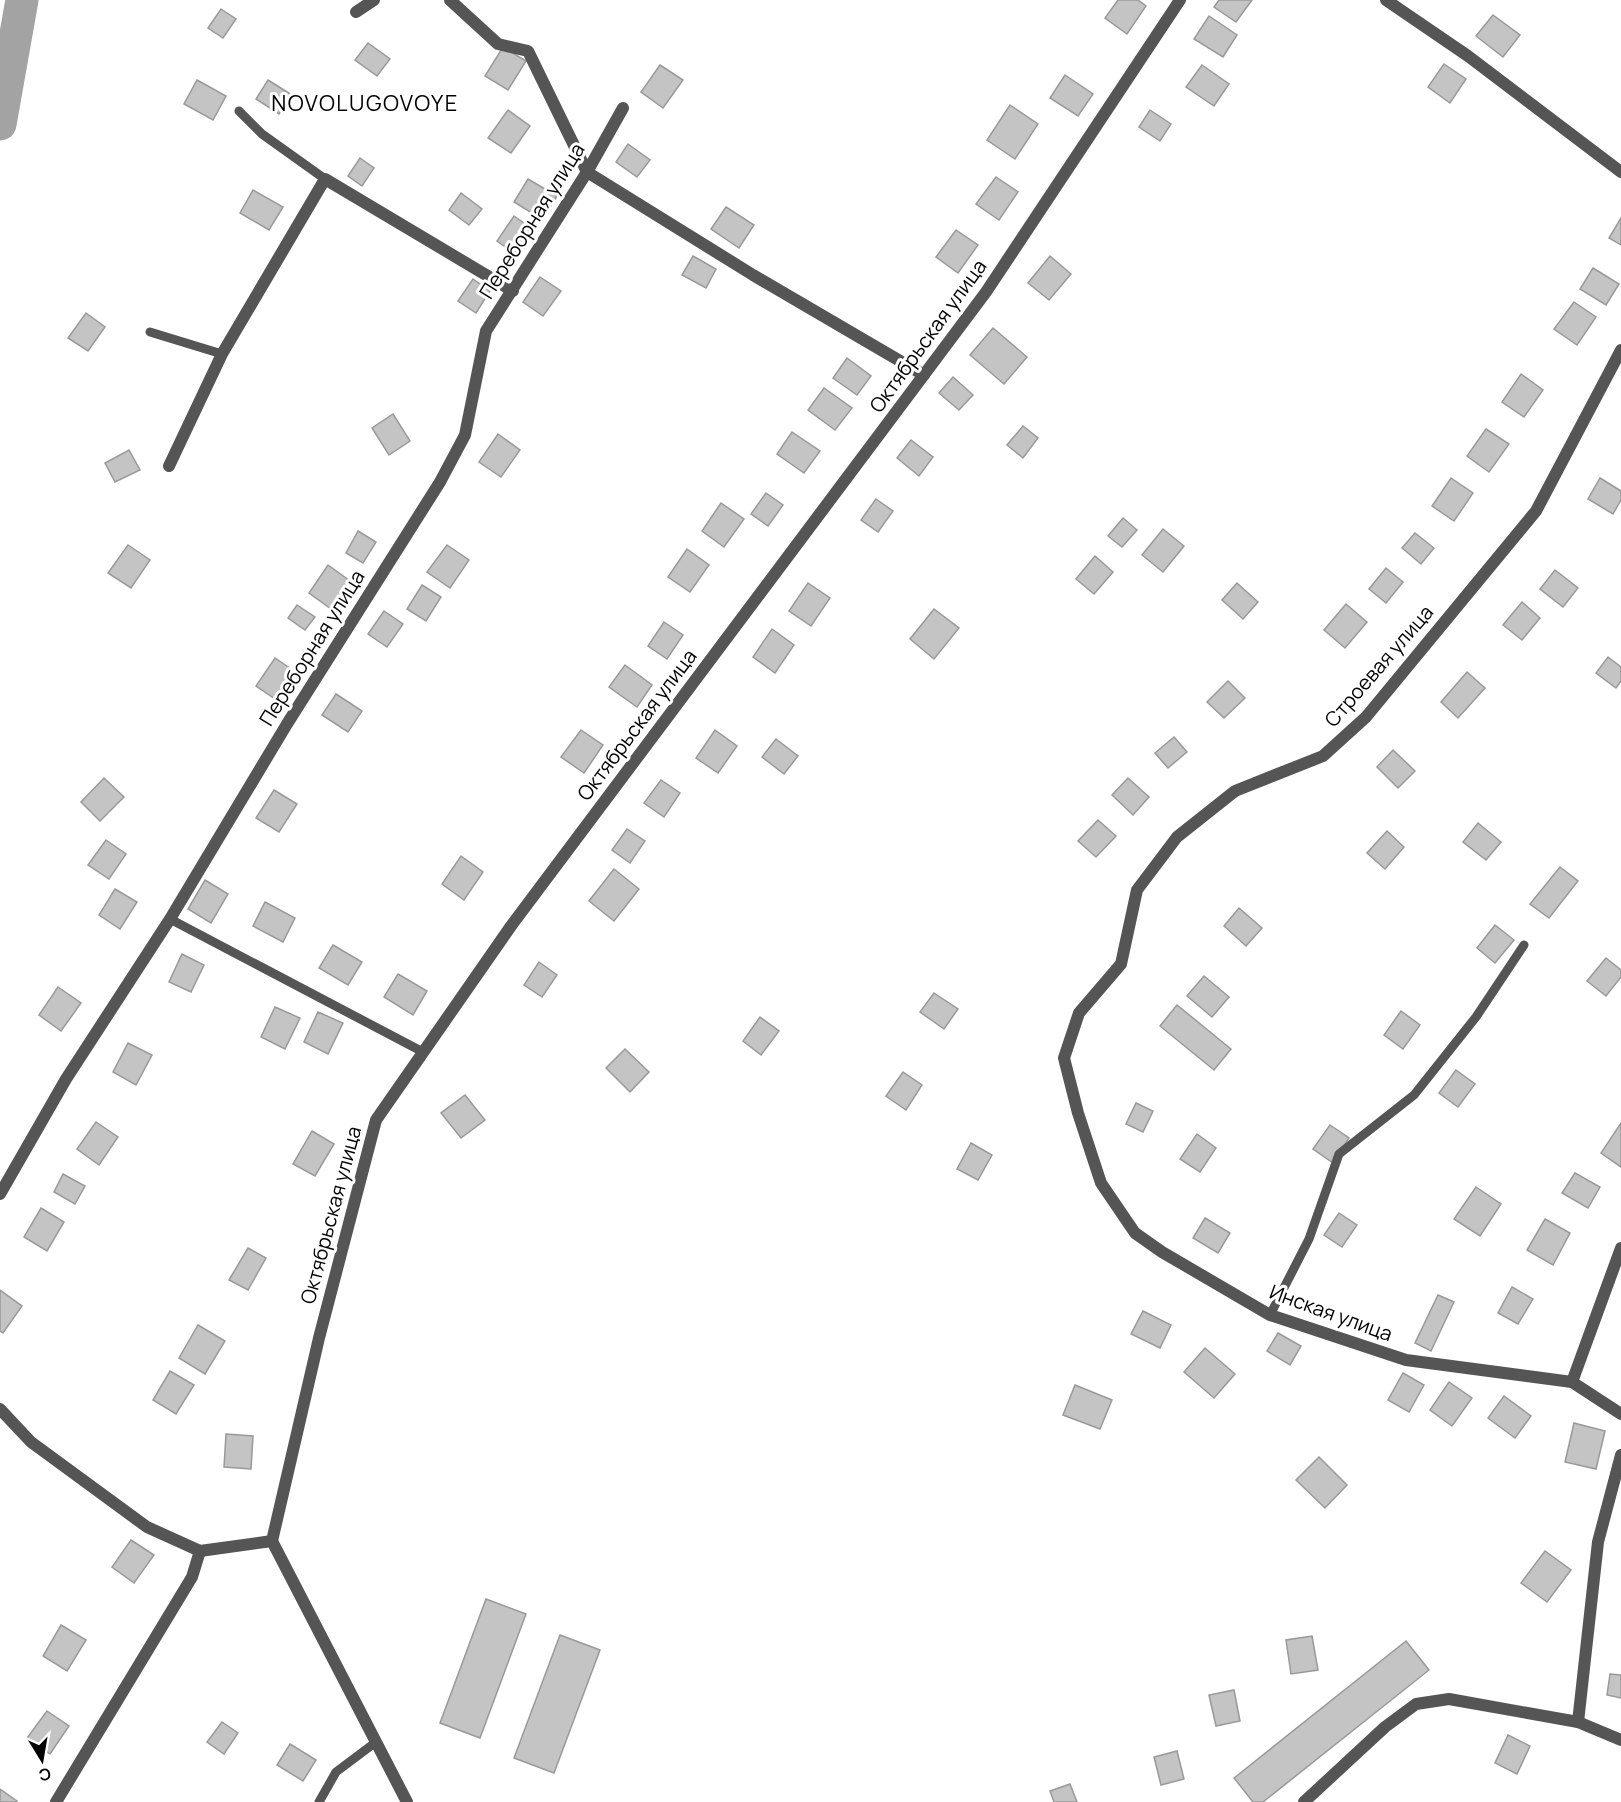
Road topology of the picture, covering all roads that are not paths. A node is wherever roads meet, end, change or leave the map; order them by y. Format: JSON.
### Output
{"nodes":[{"id":1,"x":374,"y":0,"type":"edge"},
{"id":2,"x":450,"y":0,"type":"edge"},
{"id":3,"x":1180,"y":0,"type":"edge"},
{"id":4,"x":1386,"y":0,"type":"edge"},
{"id":5,"x":356,"y":12,"type":"dead end"},
{"id":6,"x":623,"y":108,"type":"dead end"},
{"id":7,"x":238,"y":111,"type":"dead end"},
{"id":8,"x":587,"y":172,"type":"junction"},
{"id":9,"x":1621,"y":172,"type":"edge"},
{"id":10,"x":325,"y":178,"type":"junction"},
{"id":11,"x":513,"y":291,"type":"junction"},
{"id":12,"x":150,"y":332,"type":"dead end"},
{"id":13,"x":1621,"y":350,"type":"edge"},
{"id":14,"x":222,"y":354,"type":"junction"},
{"id":15,"x":924,"y":375,"type":"junction"},
{"id":16,"x":169,"y":466,"type":"dead end"},
{"id":17,"x":170,"y":919,"type":"junction"},
{"id":18,"x":1524,"y":945,"type":"dead end"},
{"id":19,"x":423,"y":1052,"type":"junction"},
{"id":20,"x":1078,"y":1113,"type":"joint"},
{"id":21,"x":0,"y":1194,"type":"edge"},
{"id":22,"x":1621,"y":1248,"type":"edge"},
{"id":23,"x":1270,"y":1315,"type":"junction"},
{"id":24,"x":1572,"y":1382,"type":"junction"},
{"id":25,"x":0,"y":1409,"type":"edge"},
{"id":26,"x":1621,"y":1414,"type":"edge"},
{"id":27,"x":1621,"y":1455,"type":"edge"},
{"id":28,"x":272,"y":1541,"type":"junction"},
{"id":29,"x":200,"y":1551,"type":"junction"},
{"id":30,"x":1578,"y":1722,"type":"junction"},
{"id":31,"x":1621,"y":1740,"type":"edge"},
{"id":32,"x":376,"y":1742,"type":"junction"},
{"id":33,"x":56,"y":1802,"type":"edge"},
{"id":34,"x":319,"y":1802,"type":"edge"},
{"id":35,"x":407,"y":1802,"type":"edge"},
{"id":36,"x":1304,"y":1802,"type":"edge"}],
"edges":[{"from":1,"to":5,"type":"street"},
{"from":2,"to":8,"type":"street"},
{"from":3,"to":15,"type":"street","name":"Октябрьская улица"},
{"from":4,"to":9,"type":"street"},
{"from":6,"to":8,"type":"street","name":"Переборная улица"},
{"from":7,"to":10,"type":"lane"},
{"from":8,"to":11,"type":"street","name":"Переборная улица"},
{"from":8,"to":15,"type":"street"},
{"from":10,"to":11,"type":"street"},
{"from":10,"to":14,"type":"street"},
{"from":11,"to":17,"type":"street","name":"Переборная улица"},
{"from":12,"to":14,"type":"lane"},
{"from":13,"to":20,"type":"street","name":"Строевая улица"},
{"from":14,"to":16,"type":"street"},
{"from":15,"to":19,"type":"street","name":"Октябрьская улица"},
{"from":17,"to":19,"type":"lane"},
{"from":17,"to":21,"type":"street","name":"Переборная улица"},
{"from":18,"to":23,"type":"lane"},
{"from":19,"to":28,"type":"street","name":"Октябрьская улица"},
{"from":20,"to":23,"type":"street","name":"Инская улица"},
{"from":22,"to":24,"type":"street"},
{"from":23,"to":24,"type":"street","name":"Инская улица"},
{"from":24,"to":26,"type":"street","name":"Инская улица"},
{"from":25,"to":29,"type":"street"},
{"from":27,"to":30,"type":"street"},
{"from":28,"to":29,"type":"street"},
{"from":28,"to":32,"type":"street"},
{"from":29,"to":33,"type":"street"},
{"from":30,"to":31,"type":"street"},
{"from":30,"to":36,"type":"street"},
{"from":32,"to":34,"type":"lane"},
{"from":32,"to":35,"type":"street"}]}
